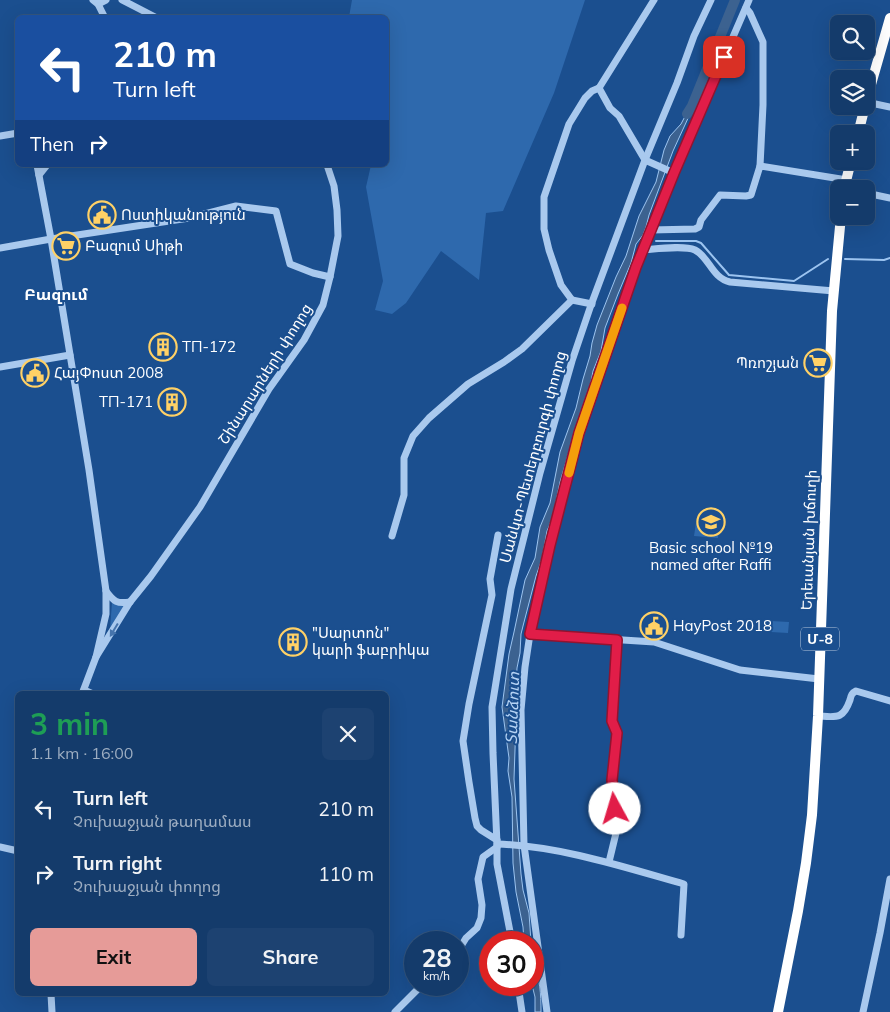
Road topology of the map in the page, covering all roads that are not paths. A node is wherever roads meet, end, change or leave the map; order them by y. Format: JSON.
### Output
{"nodes":[{"id":1,"x":106,"y":0,"type":"edge"},
{"id":2,"x":122,"y":0,"type":"edge"},
{"id":3,"x":654,"y":0,"type":"edge"},
{"id":4,"x":711,"y":0,"type":"edge"},
{"id":5,"x":749,"y":0,"type":"edge"},
{"id":6,"x":95,"y":2,"type":"edge"},
{"id":7,"x":746,"y":8,"type":"junction"},
{"id":8,"x":103,"y":15,"type":"edge"},
{"id":9,"x":151,"y":15,"type":"edge"},
{"id":10,"x":890,"y":18,"type":"edge"},
{"id":11,"x":875,"y":70,"type":"edge"},
{"id":12,"x":599,"y":88,"type":"junction"},
{"id":13,"x":875,"y":104,"type":"edge"},
{"id":14,"x":890,"y":108,"type":"edge"},
{"id":15,"x":15,"y":134,"type":"edge"},
{"id":16,"x":0,"y":136,"type":"edge"},
{"id":17,"x":645,"y":160,"type":"junction"},
{"id":18,"x":760,"y":166,"type":"junction"},
{"id":19,"x":37,"y":167,"type":"edge"},
{"id":20,"x":45,"y":167,"type":"edge"},
{"id":21,"x":328,"y":167,"type":"edge"},
{"id":22,"x":672,"y":172,"type":"junction"},
{"id":23,"x":39,"y":175,"type":"junction"},
{"id":24,"x":830,"y":181,"type":"edge"},
{"id":25,"x":875,"y":195,"type":"edge"},
{"id":26,"x":890,"y":198,"type":"edge"},
{"id":27,"x":840,"y":225,"type":"edge"},
{"id":28,"x":651,"y":230,"type":"junction"},
{"id":29,"x":51,"y":239,"type":"junction"},
{"id":30,"x":0,"y":248,"type":"edge"},
{"id":31,"x":643,"y":250,"type":"junction"},
{"id":32,"x":330,"y":277,"type":"junction"},
{"id":33,"x":834,"y":291,"type":"junction"},
{"id":34,"x":572,"y":300,"type":"junction"},
{"id":35,"x":592,"y":304,"type":"junction"},
{"id":36,"x":70,"y":355,"type":"junction"},
{"id":37,"x":0,"y":367,"type":"edge"},
{"id":38,"x":498,"y":535,"type":"dead end"},
{"id":39,"x":392,"y":536,"type":"dead end"},
{"id":40,"x":106,"y":591,"type":"junction"},
{"id":41,"x":130,"y":602,"type":"junction"},
{"id":42,"x":530,"y":634,"type":"junction"},
{"id":43,"x":617,"y":640,"type":"junction"},
{"id":44,"x":96,"y":657,"type":"junction"},
{"id":45,"x":819,"y":678,"type":"junction"},
{"id":46,"x":83,"y":691,"type":"edge"},
{"id":47,"x":890,"y":701,"type":"edge"},
{"id":48,"x":818,"y":716,"type":"junction"},
{"id":49,"x":497,"y":844,"type":"junction"},
{"id":50,"x":522,"y":845,"type":"junction"},
{"id":51,"x":0,"y":847,"type":"edge"},
{"id":52,"x":15,"y":850,"type":"edge"},
{"id":53,"x":609,"y":862,"type":"junction"},
{"id":54,"x":890,"y":879,"type":"edge"},
{"id":55,"x":510,"y":931,"type":"edge"},
{"id":56,"x":469,"y":935,"type":"edge"},
{"id":57,"x":681,"y":935,"type":"dead end"},
{"id":58,"x":50,"y":996,"type":"edge"},
{"id":59,"x":411,"y":996,"type":"edge"},
{"id":60,"x":520,"y":996,"type":"edge"},
{"id":61,"x":52,"y":1012,"type":"edge"},
{"id":62,"x":395,"y":1012,"type":"edge"},
{"id":63,"x":522,"y":1012,"type":"edge"},
{"id":64,"x":547,"y":1012,"type":"edge"},
{"id":65,"x":778,"y":1012,"type":"edge"},
{"id":66,"x":863,"y":1012,"type":"edge"}],
"edges":[{"from":1,"to":6,"type":"street"},
{"from":2,"to":9,"type":"street"},
{"from":3,"to":12,"type":"street"},
{"from":4,"to":17,"type":"street","name":"Սանկտ-Պետերբուրգի փողոց"},
{"from":5,"to":7,"type":"street"},
{"from":6,"to":8,"type":"street"},
{"from":7,"to":18,"type":"street"},
{"from":7,"to":22,"type":"street"},
{"from":10,"to":11,"type":"highway"},
{"from":12,"to":17,"type":"street"},
{"from":12,"to":34,"type":"street"},
{"from":13,"to":14,"type":"street"},
{"from":15,"to":16,"type":"street"},
{"from":17,"to":22,"type":"street"},
{"from":17,"to":35,"type":"street","name":"Սանկտ-Պետերբուրգի փողոց"},
{"from":18,"to":24,"type":"street"},
{"from":18,"to":28,"type":"street"},
{"from":19,"to":23,"type":"street"},
{"from":20,"to":23,"type":"street"},
{"from":21,"to":32,"type":"street","name":"Շինարարների փողոց"},
{"from":22,"to":28,"type":"street"},
{"from":23,"to":29,"type":"street"},
{"from":25,"to":26,"type":"street"},
{"from":27,"to":33,"type":"highway","name":"Երեւանյան խճուղի","number":"Մ-8"},
{"from":28,"to":31,"type":"street"},
{"from":29,"to":30,"type":"street"},
{"from":29,"to":32,"type":"street"},
{"from":29,"to":36,"type":"street"},
{"from":31,"to":33,"type":"street"},
{"from":31,"to":42,"type":"street"},
{"from":32,"to":41,"type":"street","name":"Շինարարների փողոց"},
{"from":33,"to":45,"type":"highway","name":"Երեւանյան խճուղի","number":"Մ-8"},
{"from":34,"to":35,"type":"street"},
{"from":34,"to":39,"type":"street"},
{"from":35,"to":49,"type":"street","name":"Սանկտ-Պետերբուրգի փողոց"},
{"from":36,"to":37,"type":"street"},
{"from":36,"to":40,"type":"street"},
{"from":38,"to":49,"type":"street"},
{"from":40,"to":41,"type":"street"},
{"from":40,"to":44,"type":"street"},
{"from":41,"to":44,"type":"street","name":"Շինարարների փողոց","one_way":true},
{"from":42,"to":43,"type":"street"},
{"from":42,"to":50,"type":"street"},
{"from":43,"to":45,"type":"street"},
{"from":43,"to":53,"type":"street"},
{"from":44,"to":46,"type":"street"},
{"from":45,"to":48,"type":"highway","name":"Երեւանյան խճուղի","number":"Մ-8"},
{"from":47,"to":48,"type":"street"},
{"from":48,"to":65,"type":"highway","name":"Երեւանյան խճուղի","number":"Մ-8"},
{"from":49,"to":50,"type":"street"},
{"from":49,"to":55,"type":"street","name":"Սանկտ-Պետերբուրգի փողոց"},
{"from":49,"to":56,"type":"street"},
{"from":50,"to":53,"type":"street"},
{"from":50,"to":64,"type":"street"},
{"from":51,"to":52,"type":"street"},
{"from":53,"to":57,"type":"street"},
{"from":54,"to":66,"type":"street"},
{"from":58,"to":61,"type":"street"},
{"from":59,"to":62,"type":"street"},
{"from":60,"to":63,"type":"street"}]}
